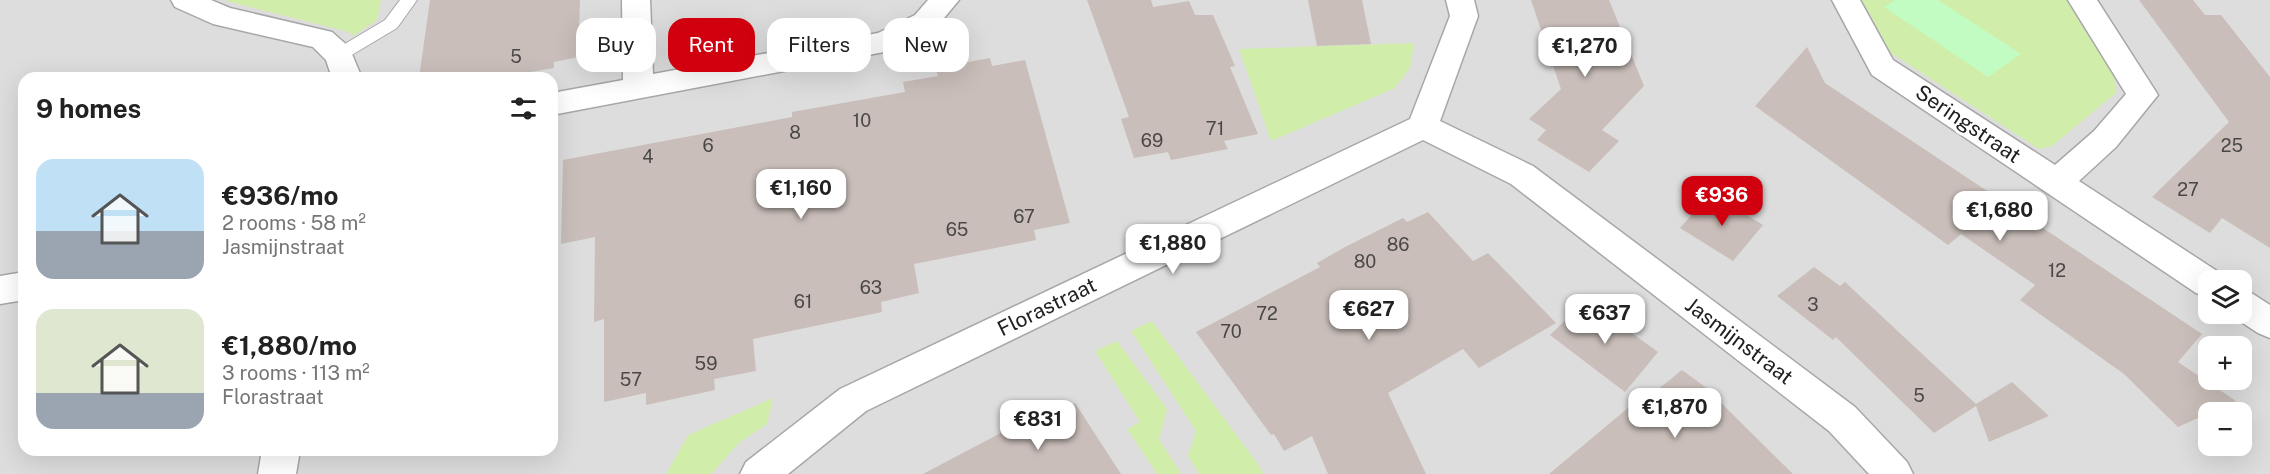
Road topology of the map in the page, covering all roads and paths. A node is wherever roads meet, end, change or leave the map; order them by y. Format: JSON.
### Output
{"nodes":[{"id":1,"x":409,"y":0,"type":"edge"},
{"id":2,"x":636,"y":0,"type":"edge"},
{"id":3,"x":945,"y":0,"type":"edge"},
{"id":4,"x":1460,"y":0,"type":"edge"},
{"id":5,"x":1846,"y":0,"type":"edge"},
{"id":6,"x":2082,"y":0,"type":"edge"},
{"id":7,"x":187,"y":1,"type":"edge"},
{"id":8,"x":343,"y":67,"type":"edge"},
{"id":9,"x":638,"y":89,"type":"junction"},
{"id":10,"x":558,"y":103,"type":"edge"},
{"id":11,"x":1423,"y":126,"type":"junction"},
{"id":12,"x":2056,"y":183,"type":"junction"},
{"id":13,"x":2198,"y":276,"type":"edge"},
{"id":14,"x":18,"y":287,"type":"edge"},
{"id":15,"x":0,"y":290,"type":"edge"},
{"id":16,"x":2252,"y":311,"type":"edge"},
{"id":17,"x":2270,"y":323,"type":"edge"},
{"id":18,"x":280,"y":456,"type":"edge"},
{"id":19,"x":277,"y":474,"type":"edge"},
{"id":20,"x":759,"y":474,"type":"edge"},
{"id":21,"x":1894,"y":474,"type":"edge"}],
"edges":[{"from":1,"to":8,"type":"lane"},
{"from":2,"to":9,"type":"street"},
{"from":3,"to":9,"type":"street"},
{"from":4,"to":11,"type":"street"},
{"from":5,"to":12,"type":"street","name":"Seringstraat"},
{"from":6,"to":12,"type":"street"},
{"from":7,"to":8,"type":"street"},
{"from":9,"to":10,"type":"street"},
{"from":11,"to":20,"type":"street","name":"Florastraat"},
{"from":11,"to":21,"type":"street","name":"Jasmijnstraat"},
{"from":12,"to":13,"type":"street","name":"Seringstraat"},
{"from":14,"to":15,"type":"street"},
{"from":16,"to":17,"type":"street"},
{"from":18,"to":19,"type":"street"}]}
